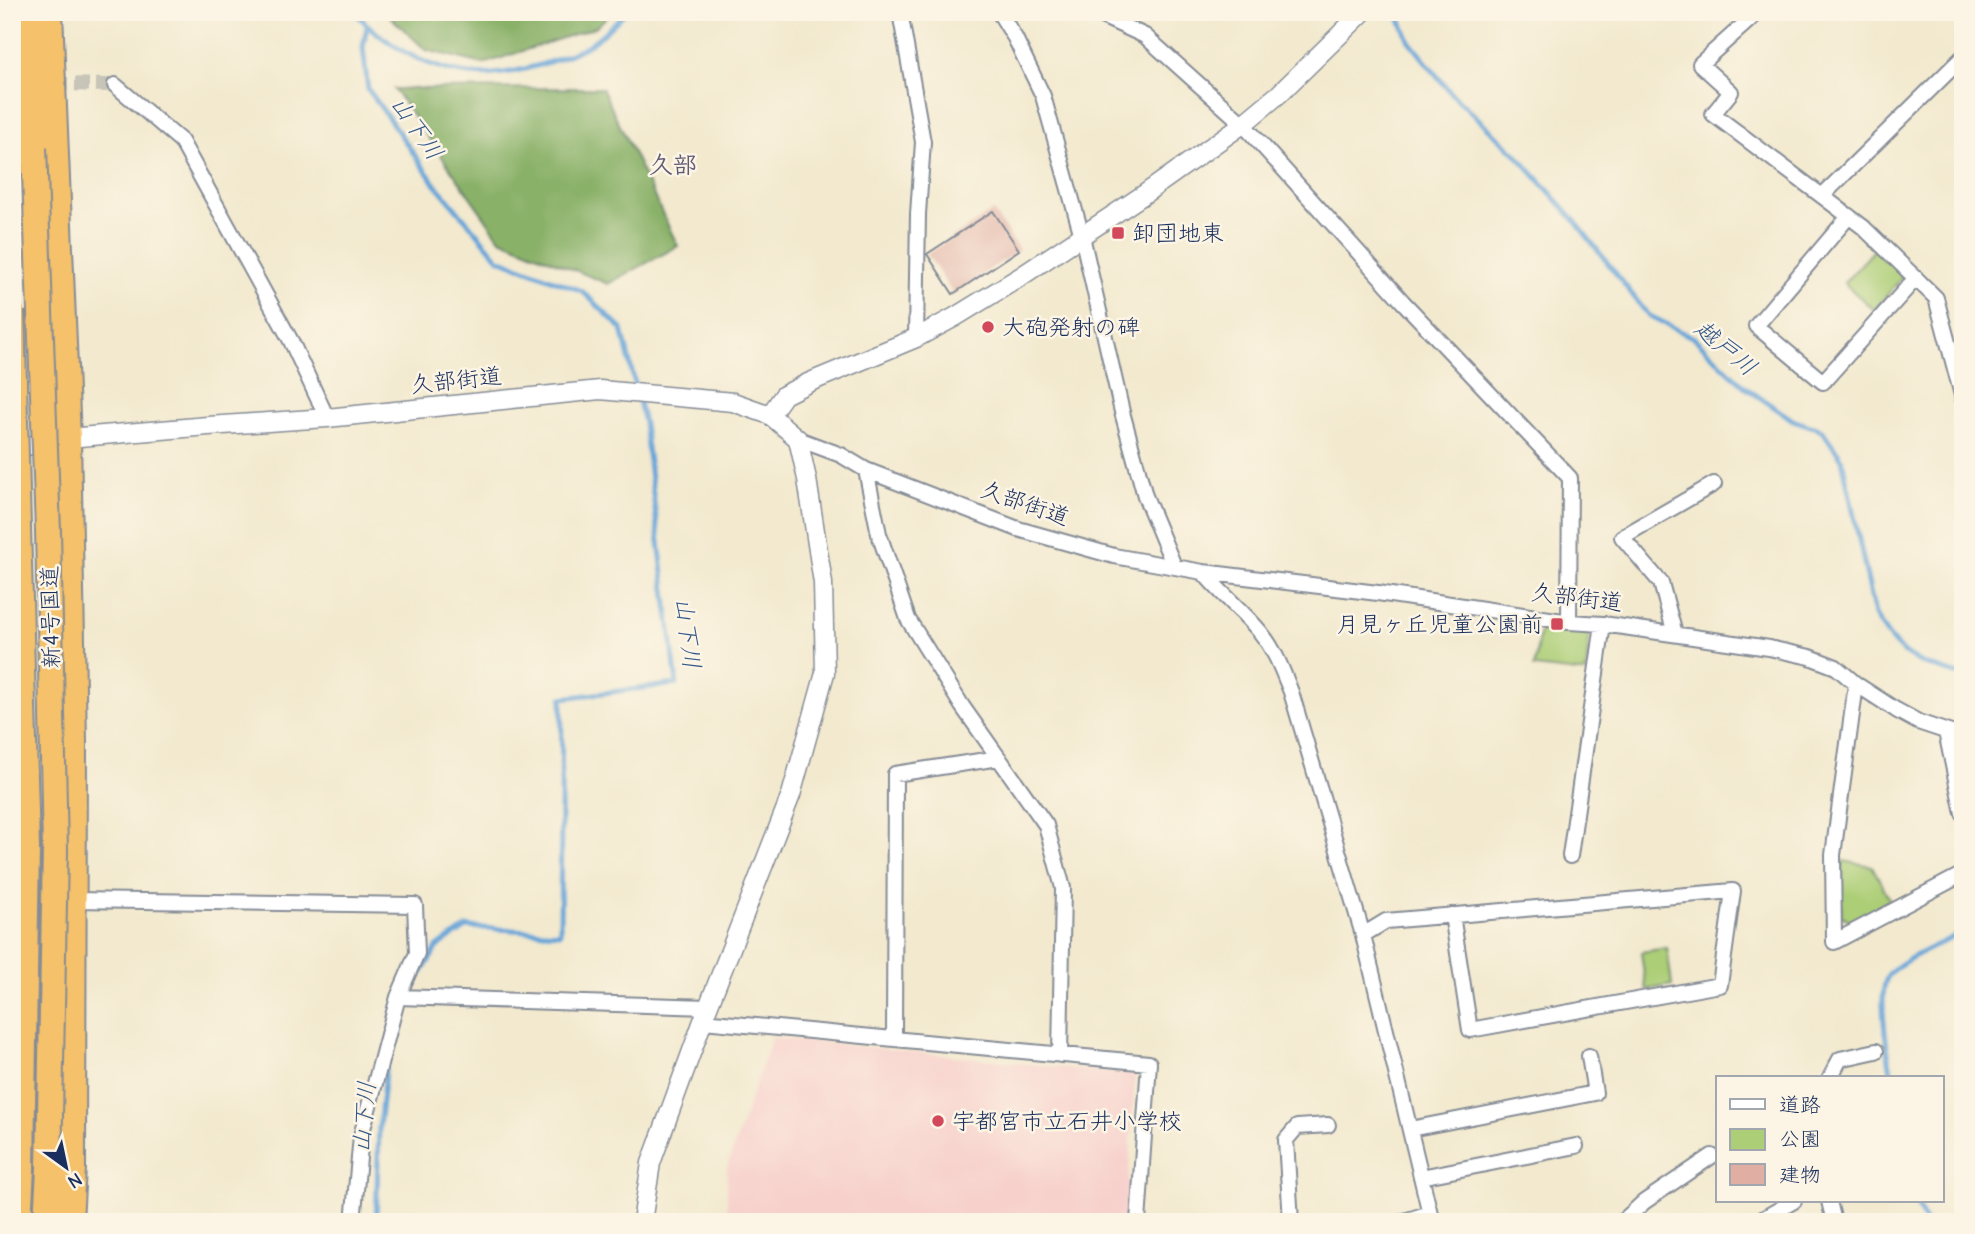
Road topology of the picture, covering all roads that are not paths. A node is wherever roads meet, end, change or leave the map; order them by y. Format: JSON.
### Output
{"nodes":[{"id":1,"x":27,"y":12,"type":"edge"},
{"id":2,"x":50,"y":12,"type":"edge"},
{"id":3,"x":900,"y":12,"type":"edge"},
{"id":4,"x":999,"y":12,"type":"edge"},
{"id":5,"x":1093,"y":12,"type":"edge"},
{"id":6,"x":1363,"y":12,"type":"edge"},
{"id":7,"x":1758,"y":12,"type":"edge"},
{"id":8,"x":1963,"y":57,"type":"edge"},
{"id":9,"x":115,"y":85,"type":"tunnel mouth"},
{"id":10,"x":1243,"y":124,"type":"junction"},
{"id":11,"x":1822,"y":196,"type":"junction"},
{"id":12,"x":1849,"y":216,"type":"junction"},
{"id":13,"x":1082,"y":236,"type":"junction"},
{"id":14,"x":1916,"y":278,"type":"junction"},
{"id":15,"x":12,"y":311,"type":"edge"},
{"id":16,"x":916,"y":338,"type":"junction"},
{"id":17,"x":1963,"y":339,"type":"edge"},
{"id":18,"x":1949,"y":346,"type":"junction"},
{"id":19,"x":1963,"y":399,"type":"edge"},
{"id":20,"x":770,"y":415,"type":"junction"},
{"id":21,"x":327,"y":418,"type":"junction"},
{"id":22,"x":68,"y":438,"type":"junction"},
{"id":23,"x":797,"y":439,"type":"junction"},
{"id":24,"x":12,"y":449,"type":"edge"},
{"id":25,"x":866,"y":470,"type":"junction"},
{"id":26,"x":1714,"y":484,"type":"dead end"},
{"id":27,"x":1174,"y":566,"type":"junction"},
{"id":28,"x":1203,"y":572,"type":"junction"},
{"id":29,"x":1569,"y":622,"type":"junction"},
{"id":30,"x":1603,"y":624,"type":"junction"},
{"id":31,"x":1675,"y":634,"type":"junction"},
{"id":32,"x":1856,"y":684,"type":"junction"},
{"id":33,"x":1946,"y":732,"type":"junction"},
{"id":34,"x":1963,"y":737,"type":"edge"},
{"id":35,"x":999,"y":758,"type":"junction"},
{"id":36,"x":1963,"y":813,"type":"edge"},
{"id":37,"x":1570,"y":856,"type":"dead end"},
{"id":38,"x":1963,"y":874,"type":"edge"},
{"id":39,"x":74,"y":900,"type":"junction"},
{"id":40,"x":1452,"y":915,"type":"junction"},
{"id":41,"x":1363,"y":935,"type":"junction"},
{"id":42,"x":398,"y":998,"type":"junction"},
{"id":43,"x":705,"y":1014,"type":"junction"},
{"id":44,"x":894,"y":1039,"type":"junction"},
{"id":45,"x":1876,"y":1051,"type":"dead end"},
{"id":46,"x":1060,"y":1055,"type":"junction"},
{"id":47,"x":1589,"y":1056,"type":"dead end"},
{"id":48,"x":1831,"y":1076,"type":"edge"},
{"id":49,"x":1328,"y":1125,"type":"dead end"},
{"id":50,"x":1410,"y":1129,"type":"junction"},
{"id":51,"x":1576,"y":1146,"type":"dead end"},
{"id":52,"x":1712,"y":1156,"type":"dead end"},
{"id":53,"x":1421,"y":1177,"type":"junction"},
{"id":54,"x":1792,"y":1202,"type":"edge"},
{"id":55,"x":1829,"y":1202,"type":"edge"},
{"id":56,"x":1431,"y":1217,"type":"edge"},
{"id":57,"x":19,"y":1222,"type":"edge"},
{"id":58,"x":46,"y":1222,"type":"edge"},
{"id":59,"x":70,"y":1222,"type":"edge"},
{"id":60,"x":353,"y":1222,"type":"edge"},
{"id":61,"x":642,"y":1222,"type":"edge"},
{"id":62,"x":1138,"y":1222,"type":"edge"},
{"id":63,"x":1291,"y":1222,"type":"edge"},
{"id":64,"x":1401,"y":1222,"type":"edge"},
{"id":65,"x":1622,"y":1222,"type":"edge"},
{"id":66,"x":1757,"y":1222,"type":"edge"},
{"id":67,"x":1834,"y":1222,"type":"edge"}],
"edges":[{"from":1,"to":58,"type":"highway","name":"新4号国道","bridge":true},
{"from":2,"to":22,"type":"highway"},
{"from":3,"to":16,"type":"street"},
{"from":4,"to":13,"type":"street"},
{"from":5,"to":10,"type":"street"},
{"from":6,"to":10,"type":"street"},
{"from":7,"to":11,"type":"street"},
{"from":8,"to":11,"type":"street"},
{"from":9,"to":21,"type":"street"},
{"from":10,"to":13,"type":"street"},
{"from":10,"to":29,"type":"street"},
{"from":11,"to":12,"type":"street"},
{"from":12,"to":14,"type":"street"},
{"from":12,"to":14,"type":"street"},
{"from":13,"to":16,"type":"street"},
{"from":13,"to":27,"type":"street"},
{"from":14,"to":18,"type":"street"},
{"from":15,"to":57,"type":"highway","name":"新4号国道","bridge":true},
{"from":16,"to":20,"type":"street"},
{"from":17,"to":18,"type":"street"},
{"from":18,"to":19,"type":"street"},
{"from":20,"to":21,"type":"street","name":"久部街道"},
{"from":20,"to":23,"type":"street","name":"久部街道"},
{"from":21,"to":22,"type":"street","name":"久部街道"},
{"from":22,"to":24,"type":"street","name":"久部街道"},
{"from":22,"to":39,"type":"highway"},
{"from":23,"to":25,"type":"street","name":"久部街道"},
{"from":23,"to":43,"type":"street"},
{"from":25,"to":27,"type":"street","name":"久部街道"},
{"from":25,"to":35,"type":"street"},
{"from":26,"to":31,"type":"street"},
{"from":27,"to":28,"type":"street","name":"久部街道"},
{"from":28,"to":29,"type":"street","name":"久部街道"},
{"from":28,"to":41,"type":"street"},
{"from":29,"to":30,"type":"street","name":"久部街道"},
{"from":30,"to":31,"type":"street","name":"久部街道"},
{"from":30,"to":37,"type":"street"},
{"from":31,"to":32,"type":"street","name":"久部街道"},
{"from":32,"to":33,"type":"street","name":"久部街道"},
{"from":32,"to":38,"type":"street"},
{"from":33,"to":34,"type":"street","name":"久部街道"},
{"from":33,"to":36,"type":"street"},
{"from":35,"to":44,"type":"street"},
{"from":35,"to":46,"type":"street"},
{"from":39,"to":42,"type":"street"},
{"from":39,"to":59,"type":"highway"},
{"from":40,"to":40,"type":"street"},
{"from":40,"to":41,"type":"street"},
{"from":41,"to":50,"type":"street"},
{"from":42,"to":43,"type":"street"},
{"from":42,"to":60,"type":"street"},
{"from":43,"to":44,"type":"street"},
{"from":43,"to":61,"type":"street"},
{"from":44,"to":46,"type":"street"},
{"from":45,"to":48,"type":"street"},
{"from":46,"to":62,"type":"street"},
{"from":47,"to":50,"type":"street"},
{"from":49,"to":63,"type":"street"},
{"from":50,"to":53,"type":"street"},
{"from":51,"to":53,"type":"street"},
{"from":52,"to":65,"type":"street"},
{"from":53,"to":56,"type":"street"},
{"from":54,"to":66,"type":"street"},
{"from":55,"to":67,"type":"street"},
{"from":56,"to":64,"type":"street"}]}
